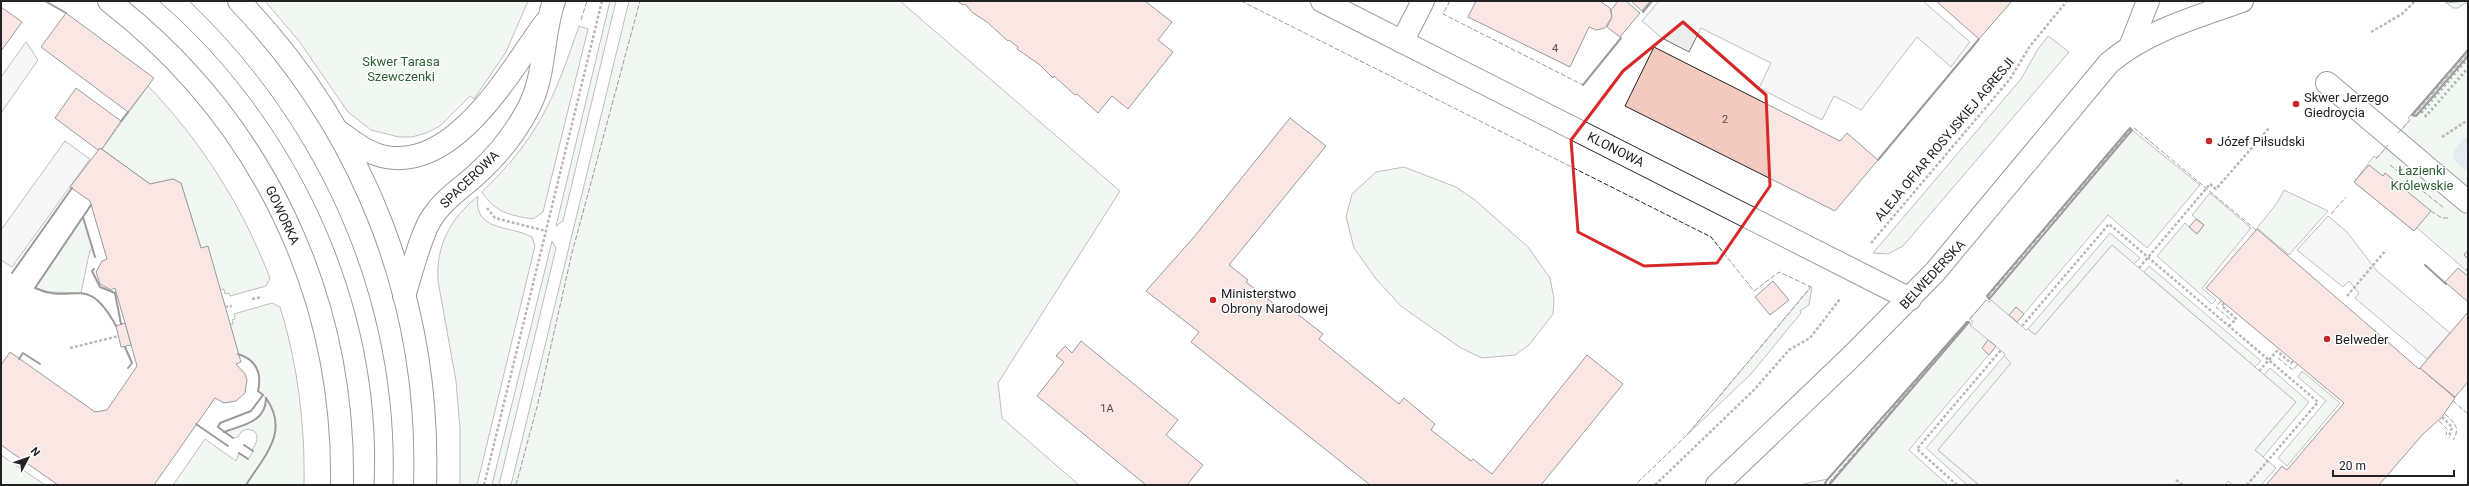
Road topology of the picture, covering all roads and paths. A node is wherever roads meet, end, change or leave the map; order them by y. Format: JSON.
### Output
{"nodes":[{"id":1,"x":110,"y":1,"type":"edge"},
{"id":2,"x":239,"y":1,"type":"edge"},
{"id":3,"x":602,"y":1,"type":"edge"},
{"id":4,"x":1322,"y":1,"type":"edge"},
{"id":5,"x":1423,"y":1,"type":"edge"},
{"id":6,"x":2067,"y":1,"type":"edge"},
{"id":7,"x":2148,"y":1,"type":"edge"},
{"id":8,"x":2242,"y":1,"type":"edge"},
{"id":9,"x":2415,"y":1,"type":"edge"},
{"id":10,"x":551,"y":10,"type":"edge"},
{"id":11,"x":2371,"y":32,"type":"dead end"},
{"id":12,"x":1402,"y":42,"type":"junction"},
{"id":13,"x":2130,"y":47,"type":"junction"},
{"id":14,"x":2327,"y":84,"type":"dead end"},
{"id":15,"x":2269,"y":128,"type":"dead end"},
{"id":16,"x":338,"y":131,"type":"junction"},
{"id":17,"x":2468,"y":202,"type":"edge"},
{"id":18,"x":1868,"y":247,"type":"dead end"},
{"id":19,"x":2386,"y":250,"type":"dead end"},
{"id":20,"x":2148,"y":257,"type":"junction"},
{"id":21,"x":2139,"y":268,"type":"dead end"},
{"id":22,"x":1842,"y":295,"type":"dead end"},
{"id":23,"x":404,"y":296,"type":"junction"},
{"id":24,"x":2347,"y":296,"type":"dead end"},
{"id":25,"x":262,"y":297,"type":"dead end"},
{"id":26,"x":252,"y":299,"type":"dead end"},
{"id":27,"x":1910,"y":299,"type":"junction"},
{"id":28,"x":2224,"y":303,"type":"dead end"},
{"id":29,"x":232,"y":306,"type":"dead end"},
{"id":30,"x":225,"y":307,"type":"dead end"},
{"id":31,"x":2022,"y":326,"type":"dead end"},
{"id":32,"x":2229,"y":326,"type":"junction"},
{"id":33,"x":118,"y":336,"type":"dead end"},
{"id":34,"x":70,"y":348,"type":"dead end"},
{"id":35,"x":2001,"y":350,"type":"dead end"},
{"id":36,"x":2269,"y":360,"type":"junction"},
{"id":37,"x":2294,"y":360,"type":"dead end"},
{"id":38,"x":2260,"y":371,"type":"dead end"},
{"id":39,"x":2442,"y":417,"type":"dead end"},
{"id":40,"x":2449,"y":438,"type":"dead end"},
{"id":41,"x":2176,"y":480,"type":"dead end"},
{"id":42,"x":342,"y":485,"type":"edge"},
{"id":43,"x":425,"y":485,"type":"edge"},
{"id":44,"x":484,"y":485,"type":"edge"},
{"id":45,"x":1655,"y":485,"type":"edge"},
{"id":46,"x":1717,"y":485,"type":"edge"},
{"id":47,"x":1958,"y":485,"type":"edge"},
{"id":48,"x":2183,"y":485,"type":"edge"},
{"id":49,"x":2247,"y":485,"type":"edge"}],
"edges":[{"from":1,"to":42,"type":"street","name":"GOWORKA"},
{"from":2,"to":16,"type":"street"},
{"from":3,"to":44,"type":"path"},
{"from":4,"to":12,"type":"street","name":"KLONOWA"},
{"from":5,"to":12,"type":"street"},
{"from":6,"to":18,"type":"path","name":"ALEJA OFIAR ROSYJSKIEJ AGRESJI"},
{"from":7,"to":13,"type":"street"},
{"from":8,"to":13,"type":"street","name":"BELWEDERSKA"},
{"from":9,"to":11,"type":"path"},
{"from":10,"to":16,"type":"street","name":"SPACEROWA"},
{"from":10,"to":23,"type":"street","name":"SPACEROWA"},
{"from":12,"to":27,"type":"street","name":"KLONOWA"},
{"from":13,"to":27,"type":"street","name":"BELWEDERSKA"},
{"from":14,"to":17,"type":"street"},
{"from":15,"to":20,"type":"path"},
{"from":16,"to":23,"type":"street"},
{"from":19,"to":24,"type":"path"},
{"from":20,"to":21,"type":"path"},
{"from":20,"to":31,"type":"path"},
{"from":20,"to":32,"type":"path"},
{"from":22,"to":45,"type":"path"},
{"from":23,"to":43,"type":"street","name":"SPACEROWA"},
{"from":25,"to":26,"type":"path"},
{"from":27,"to":46,"type":"street","name":"BELWEDERSKA"},
{"from":28,"to":32,"type":"path"},
{"from":29,"to":30,"type":"path"},
{"from":32,"to":36,"type":"path"},
{"from":33,"to":34,"type":"path"},
{"from":35,"to":47,"type":"path"},
{"from":36,"to":37,"type":"path"},
{"from":36,"to":38,"type":"path"},
{"from":36,"to":49,"type":"path"},
{"from":39,"to":40,"type":"path"},
{"from":41,"to":48,"type":"path"}]}
